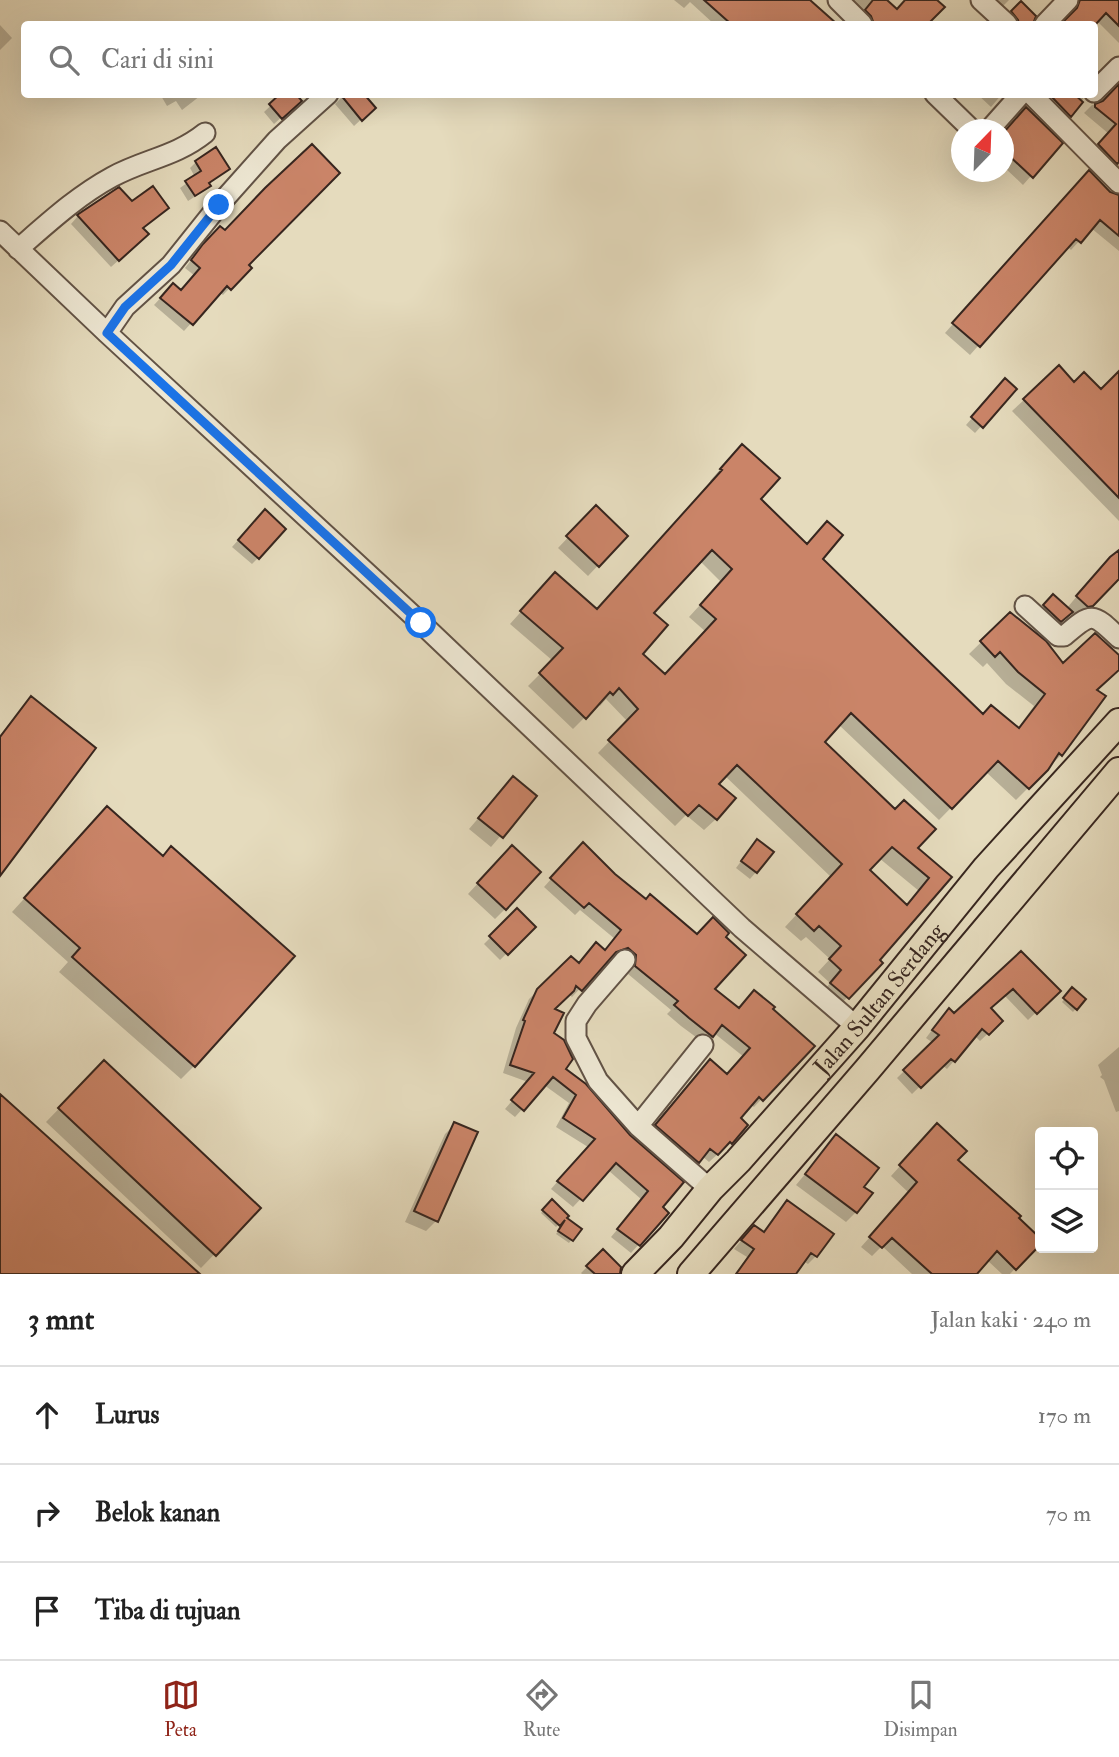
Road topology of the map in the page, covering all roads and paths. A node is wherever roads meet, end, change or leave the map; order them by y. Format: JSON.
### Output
{"nodes":[{"id":1,"x":838,"y":0,"type":"edge"},
{"id":2,"x":981,"y":0,"type":"edge"},
{"id":3,"x":1068,"y":0,"type":"edge"},
{"id":4,"x":859,"y":21,"type":"edge"},
{"id":5,"x":1004,"y":21,"type":"edge"},
{"id":6,"x":1048,"y":21,"type":"edge"},
{"id":7,"x":1119,"y":66,"type":"edge"},
{"id":8,"x":1098,"y":87,"type":"edge"},
{"id":9,"x":324,"y":98,"type":"edge"},
{"id":10,"x":939,"y":98,"type":"edge"},
{"id":11,"x":1017,"y":98,"type":"edge"},
{"id":12,"x":1035,"y":98,"type":"edge"},
{"id":13,"x":961,"y":119,"type":"edge"},
{"id":14,"x":999,"y":119,"type":"edge"},
{"id":15,"x":205,"y":133,"type":"dead end"},
{"id":16,"x":1117,"y":177,"type":"edge"},
{"id":17,"x":0,"y":231,"type":"edge"},
{"id":18,"x":18,"y":249,"type":"junction"},
{"id":19,"x":107,"y":333,"type":"junction"},
{"id":20,"x":1025,"y":606,"type":"dead end"},
{"id":21,"x":1119,"y":638,"type":"edge"},
{"id":22,"x":1119,"y":722,"type":"edge"},
{"id":23,"x":1119,"y":771,"type":"edge"},
{"id":24,"x":625,"y":960,"type":"dead end"},
{"id":25,"x":857,"y":1027,"type":"junction"},
{"id":26,"x":703,"y":1045,"type":"dead end"},
{"id":27,"x":638,"y":1126,"type":"junction"},
{"id":28,"x":710,"y":1189,"type":"junction"},
{"id":29,"x":635,"y":1274,"type":"edge"},
{"id":30,"x":691,"y":1274,"type":"edge"}],
"edges":[{"from":1,"to":4,"type":"street"},
{"from":2,"to":5,"type":"street"},
{"from":3,"to":6,"type":"street"},
{"from":7,"to":8,"type":"street"},
{"from":9,"to":19,"type":"street"},
{"from":10,"to":13,"type":"street"},
{"from":11,"to":14,"type":"street"},
{"from":12,"to":16,"type":"street"},
{"from":15,"to":18,"type":"street"},
{"from":17,"to":18,"type":"street"},
{"from":18,"to":19,"type":"street"},
{"from":19,"to":25,"type":"street"},
{"from":20,"to":21,"type":"street"},
{"from":22,"to":25,"type":"highway","name":"Jalan Sultan Serdang"},
{"from":23,"to":30,"type":"highway","name":"Jalan Sultan Serdang"},
{"from":24,"to":27,"type":"street"},
{"from":25,"to":28,"type":"highway","name":"Jalan Sultan Serdang"},
{"from":26,"to":27,"type":"street"},
{"from":27,"to":28,"type":"street"},
{"from":28,"to":29,"type":"highway","name":"Jalan Sultan Serdang"}]}
